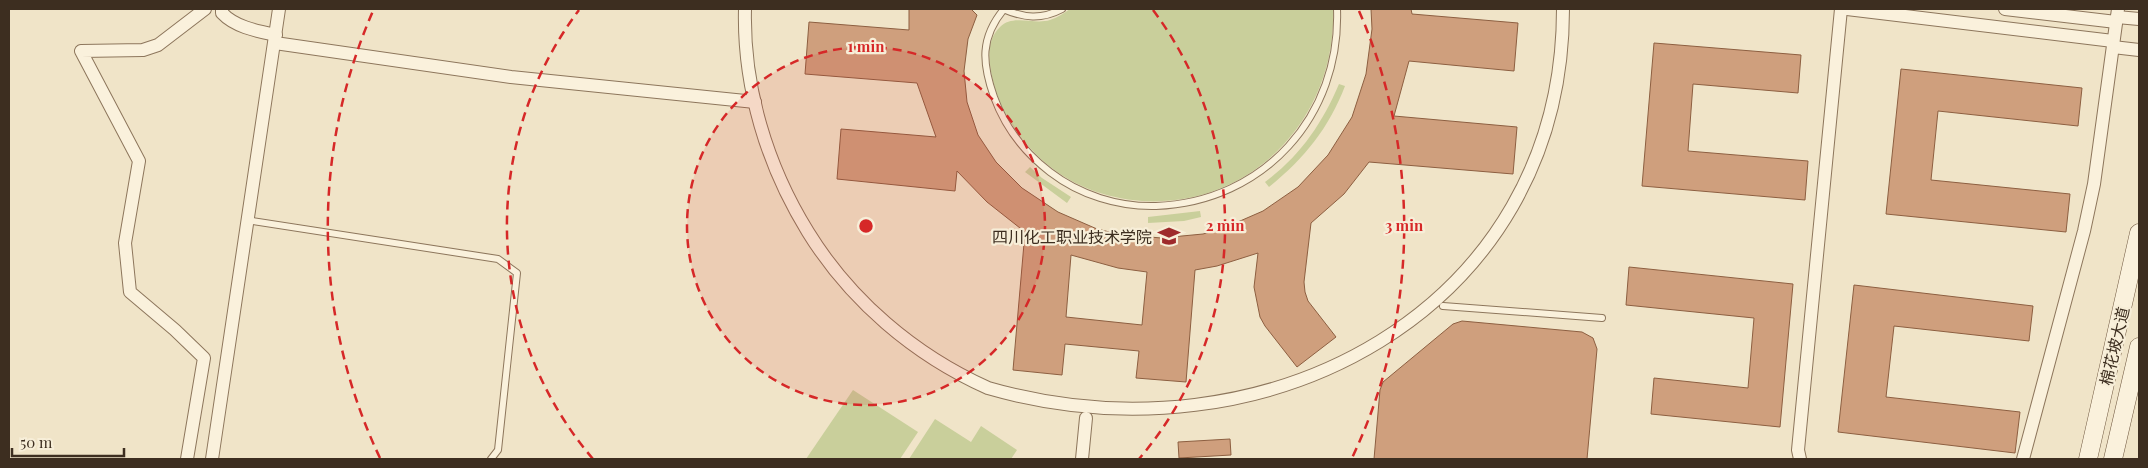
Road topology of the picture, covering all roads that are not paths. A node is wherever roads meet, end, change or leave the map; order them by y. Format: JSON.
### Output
{"nodes":[{"id":1,"x":205,"y":9,"type":"edge"},
{"id":2,"x":222,"y":9,"type":"edge"},
{"id":3,"x":279,"y":9,"type":"edge"},
{"id":4,"x":746,"y":9,"type":"edge"},
{"id":5,"x":1003,"y":9,"type":"edge"},
{"id":6,"x":1062,"y":9,"type":"edge"},
{"id":7,"x":1337,"y":9,"type":"edge"},
{"id":8,"x":1563,"y":9,"type":"edge"},
{"id":9,"x":1841,"y":9,"type":"edge"},
{"id":10,"x":1847,"y":9,"type":"edge"},
{"id":11,"x":2005,"y":9,"type":"edge"},
{"id":12,"x":2117,"y":16,"type":"edge"},
{"id":13,"x":2139,"y":19,"type":"edge"},
{"id":14,"x":275,"y":39,"type":"junction"},
{"id":15,"x":2113,"y":44,"type":"junction"},
{"id":16,"x":2139,"y":50,"type":"edge"},
{"id":17,"x":755,"y":102,"type":"junction"},
{"id":18,"x":246,"y":220,"type":"junction"},
{"id":19,"x":2139,"y":234,"type":"edge"},
{"id":20,"x":1443,"y":306,"type":"junction"},
{"id":21,"x":1431,"y":318,"type":"dead end"},
{"id":22,"x":1602,"y":318,"type":"dead end"},
{"id":23,"x":2139,"y":347,"type":"edge"},
{"id":24,"x":187,"y":459,"type":"edge"},
{"id":25,"x":212,"y":459,"type":"edge"},
{"id":26,"x":491,"y":459,"type":"edge"},
{"id":27,"x":1082,"y":459,"type":"edge"},
{"id":28,"x":1800,"y":459,"type":"edge"},
{"id":29,"x":2023,"y":459,"type":"edge"},
{"id":30,"x":2088,"y":459,"type":"edge"},
{"id":31,"x":2113,"y":459,"type":"edge"}],
"edges":[{"from":1,"to":24,"type":"street"},
{"from":2,"to":14,"type":"street"},
{"from":3,"to":14,"type":"street"},
{"from":4,"to":17,"type":"street"},
{"from":5,"to":6,"type":"lane"},
{"from":5,"to":7,"type":"lane"},
{"from":8,"to":20,"type":"street"},
{"from":9,"to":28,"type":"street"},
{"from":10,"to":15,"type":"street"},
{"from":11,"to":12,"type":"street"},
{"from":12,"to":13,"type":"street"},
{"from":12,"to":15,"type":"street"},
{"from":14,"to":17,"type":"street"},
{"from":14,"to":18,"type":"street"},
{"from":15,"to":16,"type":"street"},
{"from":15,"to":29,"type":"street"},
{"from":17,"to":27,"type":"street"},
{"from":18,"to":25,"type":"street"},
{"from":18,"to":26,"type":"lane"},
{"from":19,"to":30,"type":"main road","name":"棉花坡大道"},
{"from":20,"to":21,"type":"street"},
{"from":20,"to":22,"type":"lane"},
{"from":23,"to":31,"type":"main road","name":"棉花坡大道"}]}
